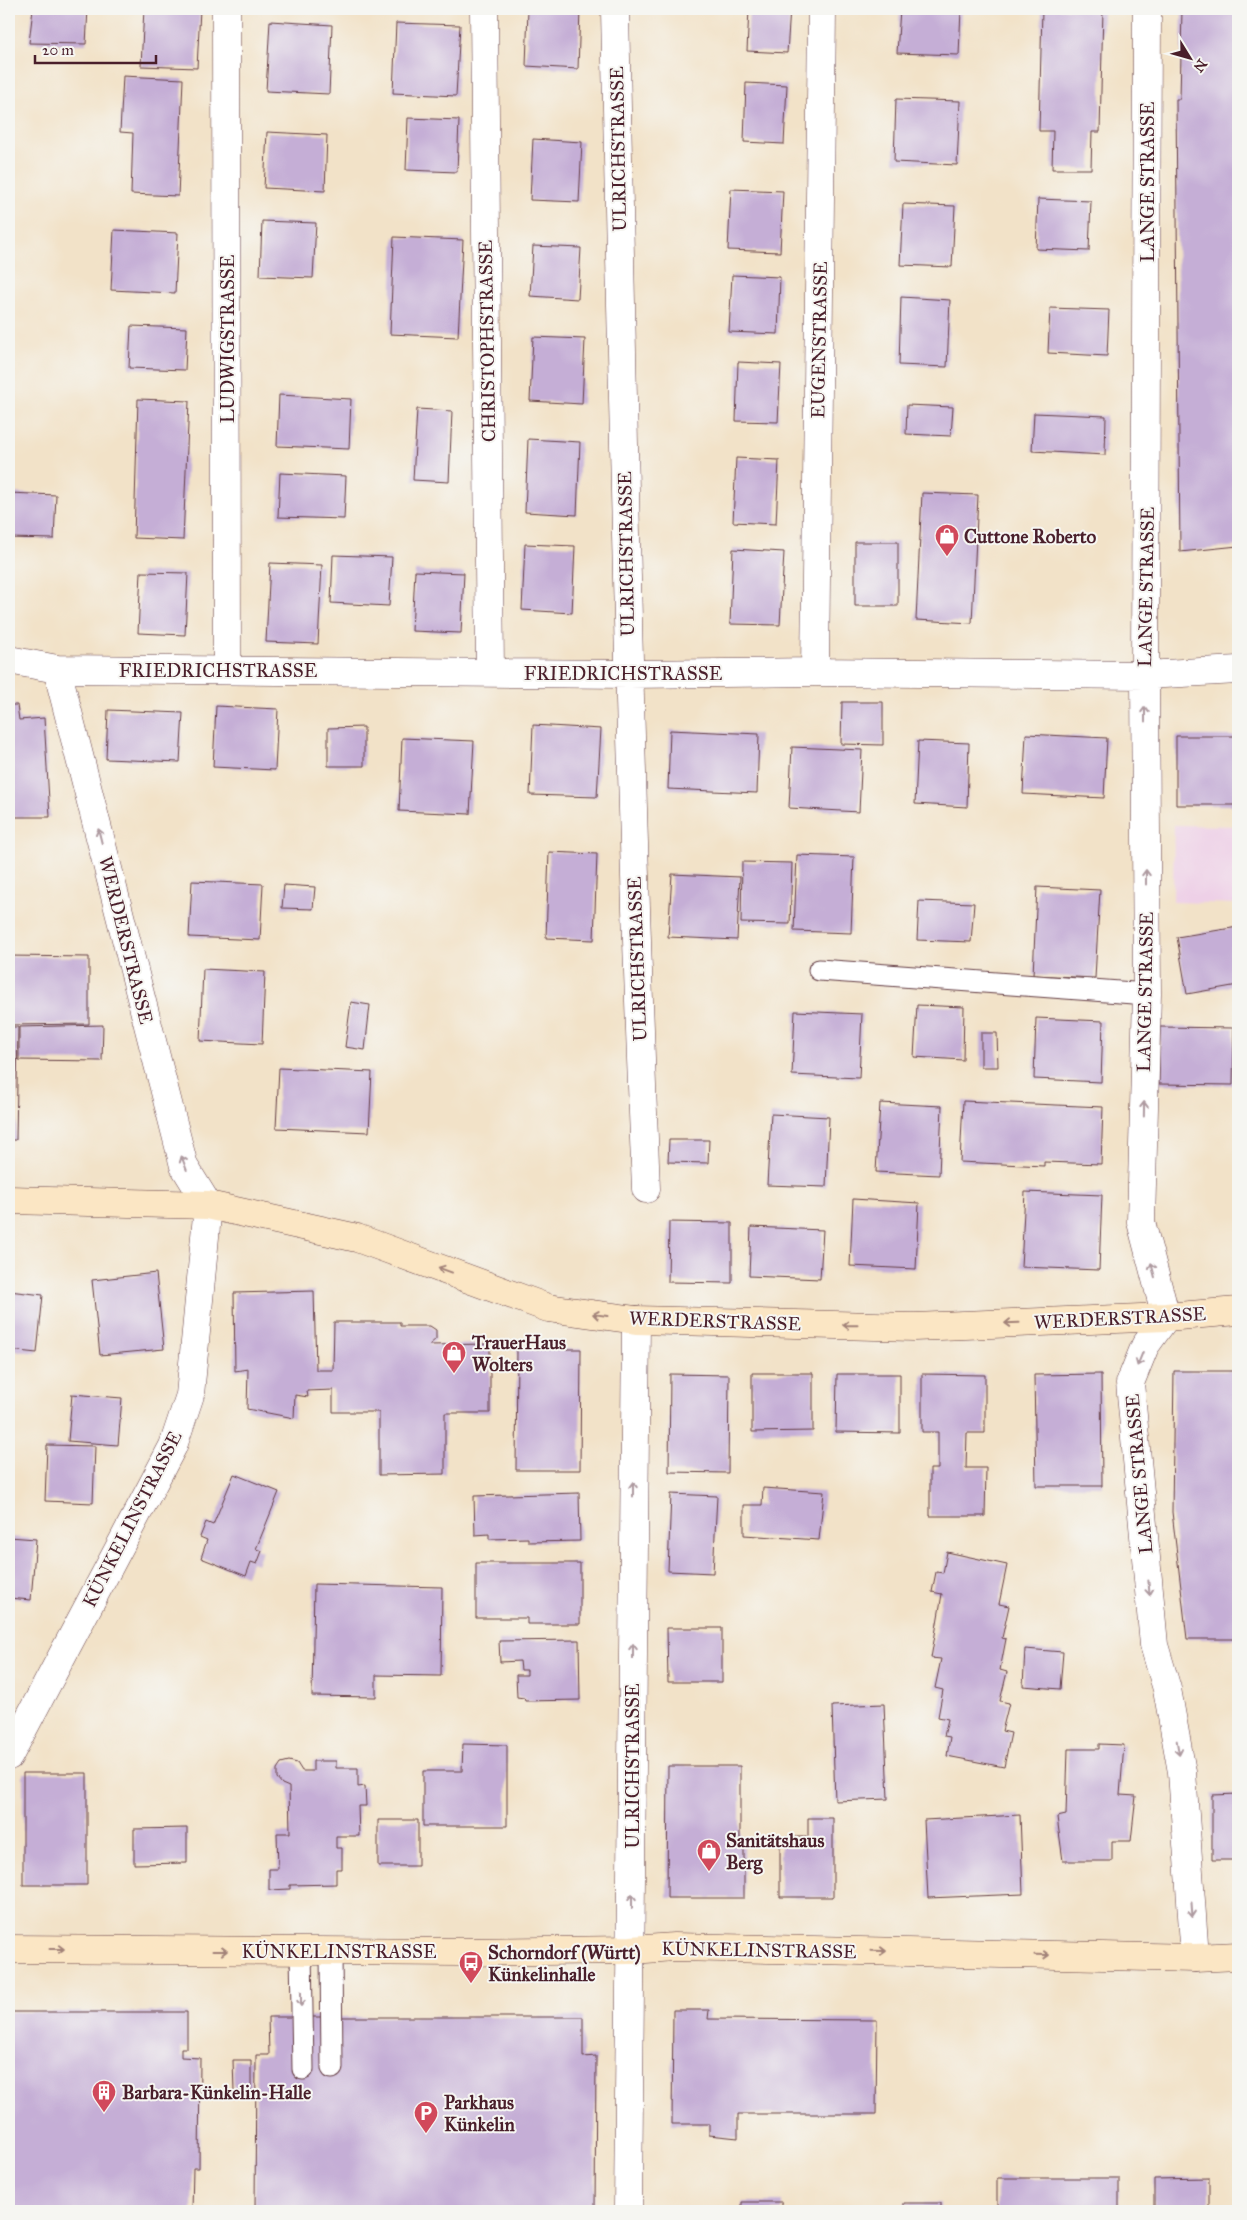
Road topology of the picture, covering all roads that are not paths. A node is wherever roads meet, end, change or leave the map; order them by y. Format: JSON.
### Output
{"nodes":[{"id":1,"x":226,"y":9,"type":"edge"},
{"id":2,"x":484,"y":9,"type":"edge"},
{"id":3,"x":615,"y":9,"type":"edge"},
{"id":4,"x":822,"y":9,"type":"edge"},
{"id":5,"x":1146,"y":9,"type":"edge"},
{"id":6,"x":9,"y":660,"type":"edge"},
{"id":7,"x":57,"y":669,"type":"junction"},
{"id":8,"x":227,"y":669,"type":"junction"},
{"id":9,"x":1238,"y":670,"type":"edge"},
{"id":10,"x":490,"y":672,"type":"junction"},
{"id":11,"x":815,"y":672,"type":"junction"},
{"id":12,"x":629,"y":674,"type":"junction"},
{"id":13,"x":1145,"y":675,"type":"junction"},
{"id":14,"x":819,"y":970,"type":"dead end"},
{"id":15,"x":1147,"y":994,"type":"junction"},
{"id":16,"x":646,"y":1189,"type":"dead end"},
{"id":17,"x":9,"y":1200,"type":"edge"},
{"id":18,"x":208,"y":1205,"type":"junction"},
{"id":19,"x":1238,"y":1311,"type":"edge"},
{"id":20,"x":1166,"y":1317,"type":"junction"},
{"id":21,"x":636,"y":1320,"type":"junction"},
{"id":22,"x":9,"y":1756,"type":"edge"},
{"id":23,"x":9,"y":1949,"type":"edge"},
{"id":24,"x":331,"y":1950,"type":"junction"},
{"id":25,"x":631,"y":1950,"type":"junction"},
{"id":26,"x":301,"y":1951,"type":"junction"},
{"id":27,"x":1238,"y":1956,"type":"edge"},
{"id":28,"x":1195,"y":1958,"type":"junction"},
{"id":29,"x":332,"y":2068,"type":"dead end"},
{"id":30,"x":303,"y":2069,"type":"dead end"},
{"id":31,"x":628,"y":2211,"type":"edge"}],
"edges":[{"from":1,"to":8,"type":"street","name":"LUDWIGSTRASSE"},
{"from":2,"to":10,"type":"street","name":"CHRISTOPHSTRASSE"},
{"from":3,"to":12,"type":"street","name":"ULRICHSTRASSE"},
{"from":4,"to":11,"type":"street","name":"EUGENSTRASSE"},
{"from":5,"to":13,"type":"street","name":"LANGE STRASSE"},
{"from":6,"to":7,"type":"street","name":"FRIEDRICHSTRASSE"},
{"from":7,"to":8,"type":"street","name":"FRIEDRICHSTRASSE"},
{"from":18,"to":7,"type":"street","name":"WERDERSTRASSE","one_way":true},
{"from":8,"to":10,"type":"street","name":"FRIEDRICHSTRASSE"},
{"from":9,"to":13,"type":"street","name":"FRIEDRICHSTRASSE"},
{"from":10,"to":12,"type":"street","name":"FRIEDRICHSTRASSE"},
{"from":11,"to":12,"type":"street","name":"FRIEDRICHSTRASSE"},
{"from":11,"to":13,"type":"street","name":"FRIEDRICHSTRASSE"},
{"from":12,"to":16,"type":"street","name":"ULRICHSTRASSE"},
{"from":15,"to":13,"type":"street","name":"LANGE STRASSE","one_way":true},
{"from":14,"to":15,"type":"lane"},
{"from":20,"to":15,"type":"street","name":"LANGE STRASSE","one_way":true},
{"from":17,"to":18,"type":"main road","name":"WERDERSTRASSE"},
{"from":21,"to":18,"type":"main road","name":"WERDERSTRASSE","one_way":true},
{"from":18,"to":22,"type":"street","name":"KÜNKELINSTRASSE"},
{"from":19,"to":20,"type":"main road","name":"WERDERSTRASSE"},
{"from":20,"to":21,"type":"main road","name":"WERDERSTRASSE","one_way":true},
{"from":20,"to":28,"type":"street","name":"LANGE STRASSE","one_way":true},
{"from":25,"to":21,"type":"street","name":"ULRICHSTRASSE","one_way":true},
{"from":23,"to":26,"type":"main road","name":"KÜNKELINSTRASSE","one_way":true},
{"from":24,"to":25,"type":"main road","name":"KÜNKELINSTRASSE"},
{"from":24,"to":26,"type":"main road","name":"KÜNKELINSTRASSE"},
{"from":24,"to":29,"type":"lane"},
{"from":25,"to":28,"type":"main road","name":"KÜNKELINSTRASSE","one_way":true},
{"from":25,"to":31,"type":"street","name":"ULRICHSTRASSE"},
{"from":26,"to":30,"type":"lane","one_way":true},
{"from":27,"to":28,"type":"main road","name":"KÜNKELINSTRASSE"}]}
